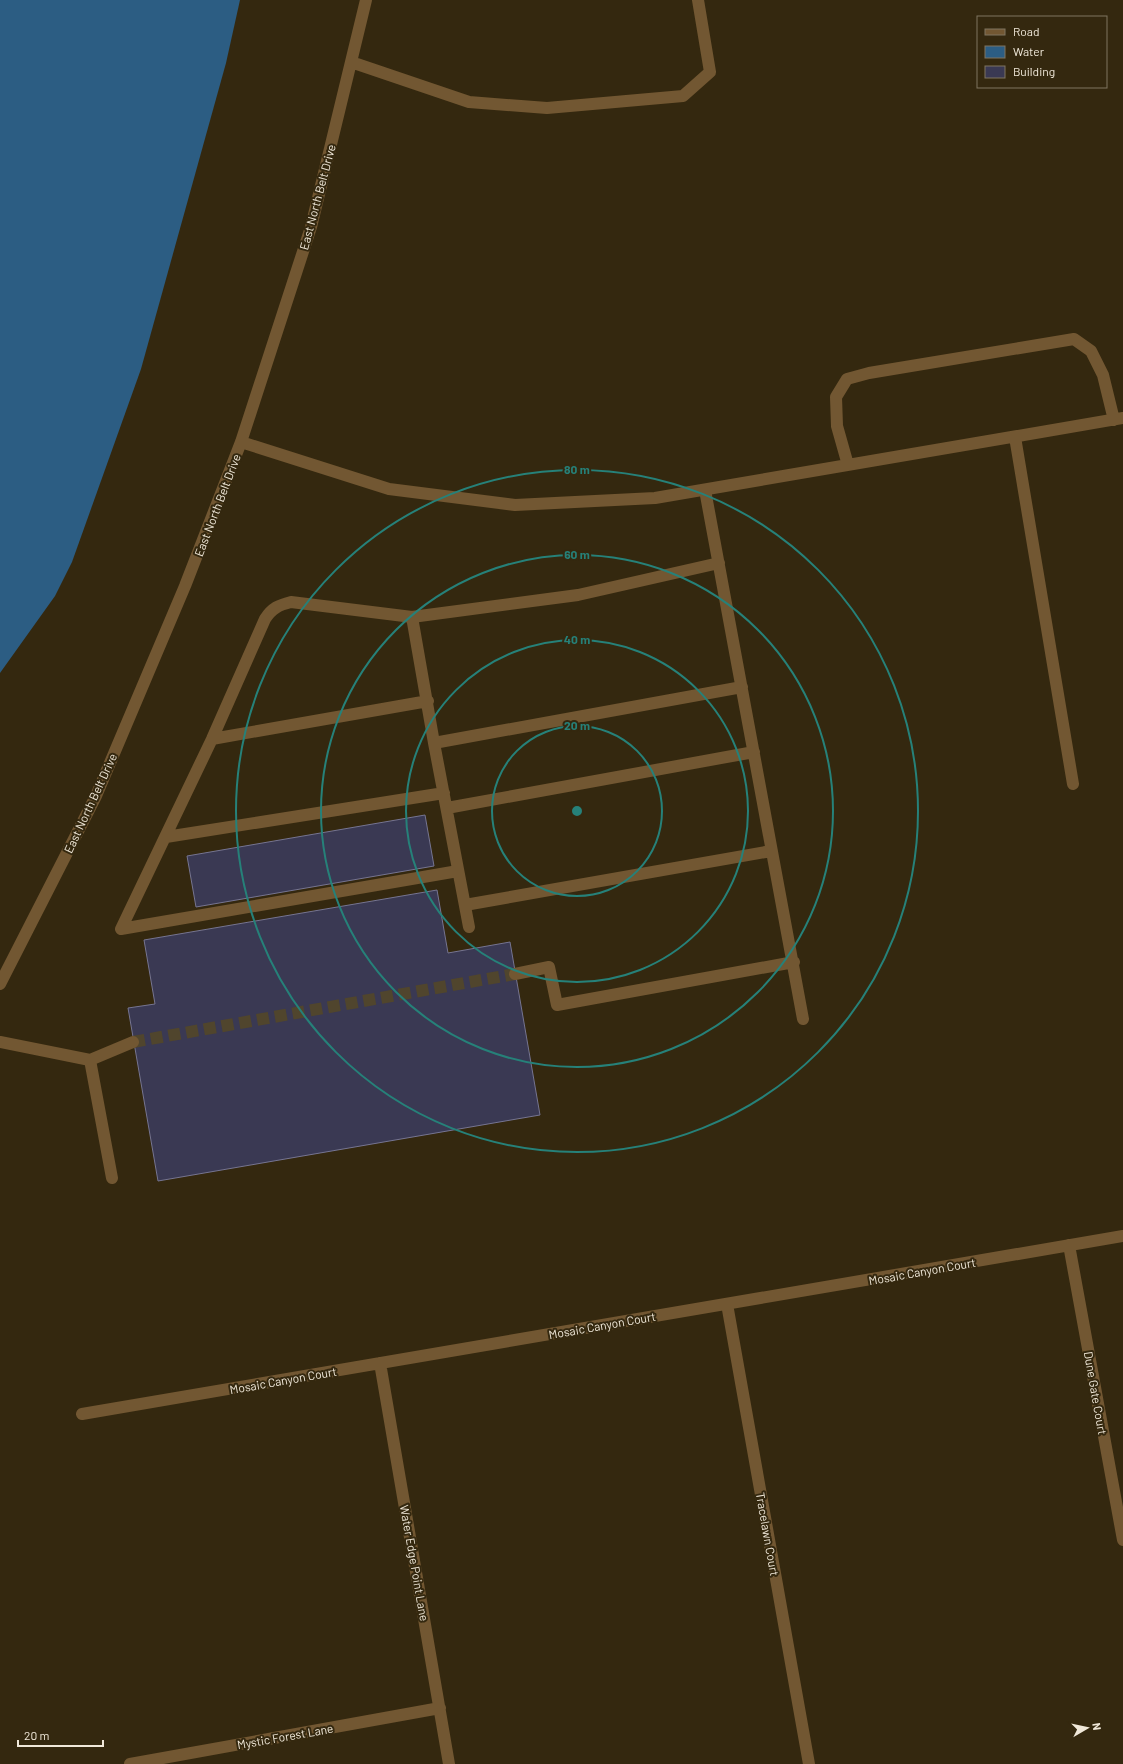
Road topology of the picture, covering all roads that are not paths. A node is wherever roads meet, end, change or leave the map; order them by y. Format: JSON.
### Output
{"nodes":[{"id":1,"x":366,"y":0,"type":"edge"},
{"id":2,"x":698,"y":0,"type":"edge"},
{"id":3,"x":351,"y":62,"type":"junction"},
{"id":4,"x":1119,"y":419,"type":"edge"},
{"id":5,"x":1015,"y":437,"type":"junction"},
{"id":6,"x":241,"y":442,"type":"junction"},
{"id":7,"x":848,"y":466,"type":"junction"},
{"id":8,"x":706,"y":490,"type":"junction"},
{"id":9,"x":719,"y":563,"type":"junction"},
{"id":10,"x":412,"y":617,"type":"junction"},
{"id":11,"x":742,"y":687,"type":"junction"},
{"id":12,"x":428,"y":701,"type":"junction"},
{"id":13,"x":212,"y":739,"type":"junction"},
{"id":14,"x":434,"y":742,"type":"junction"},
{"id":15,"x":754,"y":752,"type":"junction"},
{"id":16,"x":1073,"y":784,"type":"dead end"},
{"id":17,"x":444,"y":793,"type":"junction"},
{"id":18,"x":447,"y":808,"type":"junction"},
{"id":19,"x":166,"y":837,"type":"junction"},
{"id":20,"x":771,"y":851,"type":"junction"},
{"id":21,"x":458,"y":871,"type":"junction"},
{"id":22,"x":465,"y":905,"type":"junction"},
{"id":23,"x":469,"y":927,"type":"dead end"},
{"id":24,"x":794,"y":962,"type":"junction"},
{"id":25,"x":515,"y":974,"type":"tunnel mouth"},
{"id":26,"x":0,"y":984,"type":"edge"},
{"id":27,"x":803,"y":1019,"type":"dead end"},
{"id":28,"x":0,"y":1042,"type":"edge"},
{"id":29,"x":134,"y":1042,"type":"tunnel mouth"},
{"id":30,"x":90,"y":1060,"type":"junction"},
{"id":31,"x":112,"y":1178,"type":"dead end"},
{"id":32,"x":1123,"y":1236,"type":"edge"},
{"id":33,"x":1069,"y":1246,"type":"junction"},
{"id":34,"x":727,"y":1304,"type":"junction"},
{"id":35,"x":380,"y":1363,"type":"junction"},
{"id":36,"x":82,"y":1414,"type":"dead end"},
{"id":37,"x":1123,"y":1540,"type":"edge"},
{"id":38,"x":440,"y":1708,"type":"junction"},
{"id":39,"x":130,"y":1764,"type":"edge"},
{"id":40,"x":450,"y":1764,"type":"edge"},
{"id":41,"x":809,"y":1764,"type":"edge"}],
"edges":[{"from":1,"to":3,"type":"street","name":"East North Belt Drive"},
{"from":2,"to":3,"type":"street"},
{"from":3,"to":6,"type":"street","name":"East North Belt Drive"},
{"from":4,"to":5,"type":"street"},
{"from":4,"to":7,"type":"street"},
{"from":5,"to":7,"type":"street"},
{"from":5,"to":16,"type":"street"},
{"from":6,"to":8,"type":"street"},
{"from":6,"to":26,"type":"street","name":"East North Belt Drive"},
{"from":7,"to":8,"type":"street"},
{"from":8,"to":9,"type":"street"},
{"from":9,"to":10,"type":"street"},
{"from":9,"to":11,"type":"street"},
{"from":10,"to":12,"type":"street"},
{"from":10,"to":13,"type":"street"},
{"from":11,"to":14,"type":"street"},
{"from":11,"to":15,"type":"street"},
{"from":12,"to":13,"type":"street"},
{"from":12,"to":14,"type":"street"},
{"from":13,"to":19,"type":"street"},
{"from":14,"to":17,"type":"street"},
{"from":15,"to":18,"type":"street"},
{"from":15,"to":20,"type":"street"},
{"from":17,"to":18,"type":"street"},
{"from":17,"to":19,"type":"street"},
{"from":18,"to":21,"type":"street"},
{"from":19,"to":21,"type":"street"},
{"from":20,"to":22,"type":"street"},
{"from":20,"to":24,"type":"street"},
{"from":21,"to":22,"type":"street"},
{"from":22,"to":23,"type":"street"},
{"from":24,"to":25,"type":"street"},
{"from":24,"to":27,"type":"street"},
{"from":28,"to":30,"type":"street"},
{"from":29,"to":30,"type":"street"},
{"from":30,"to":31,"type":"street"},
{"from":32,"to":33,"type":"street","name":"Mosaic Canyon Court"},
{"from":33,"to":34,"type":"street","name":"Mosaic Canyon Court"},
{"from":33,"to":37,"type":"street","name":"Dune Gate Court"},
{"from":34,"to":35,"type":"street","name":"Mosaic Canyon Court"},
{"from":34,"to":41,"type":"street","name":"Tracelawn Court"},
{"from":35,"to":36,"type":"street","name":"Mosaic Canyon Court"},
{"from":35,"to":38,"type":"street","name":"Water Edge Point Lane"},
{"from":38,"to":39,"type":"street","name":"Mystic Forest Lane"},
{"from":38,"to":40,"type":"street","name":"Water Edge Point Lane"}]}
